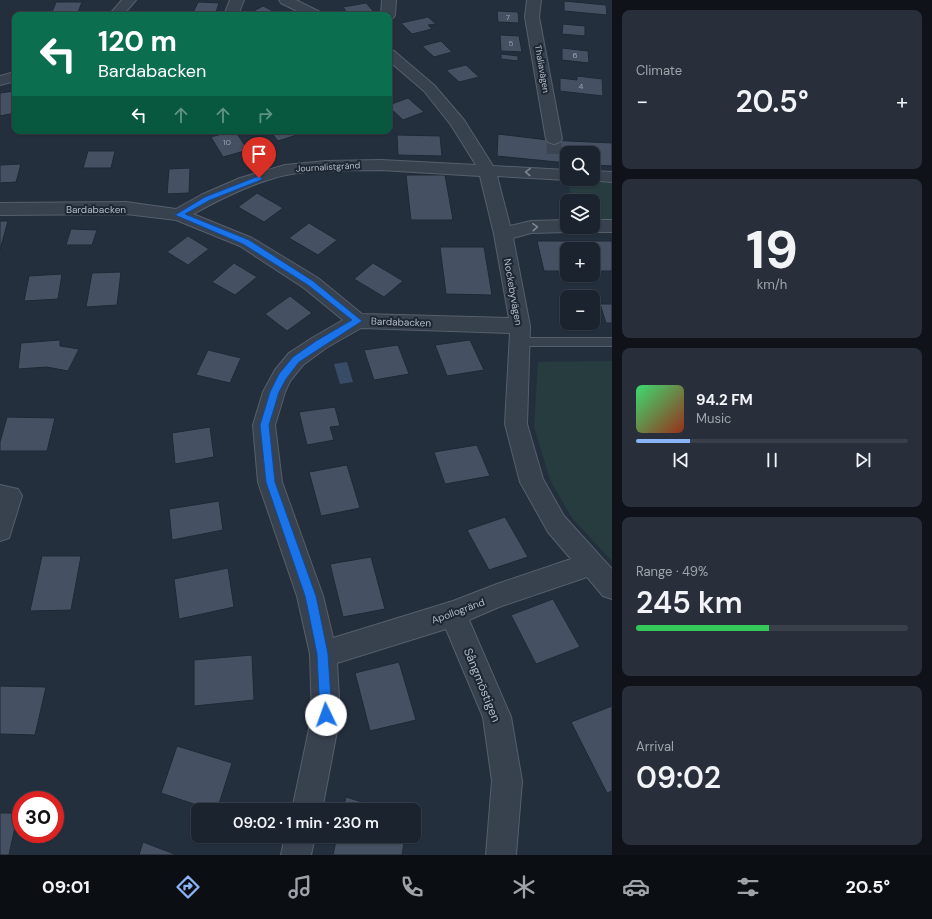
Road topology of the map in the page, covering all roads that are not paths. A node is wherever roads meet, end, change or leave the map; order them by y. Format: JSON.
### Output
{"nodes":[{"id":1,"x":129,"y":0,"type":"edge"},
{"id":2,"x":237,"y":0,"type":"edge"},
{"id":3,"x":286,"y":0,"type":"edge"},
{"id":4,"x":389,"y":0,"type":"edge"},
{"id":5,"x":534,"y":0,"type":"edge"},
{"id":6,"x":119,"y":12,"type":"edge"},
{"id":7,"x":232,"y":12,"type":"edge"},
{"id":8,"x":309,"y":12,"type":"edge"},
{"id":9,"x":388,"y":12,"type":"edge"},
{"id":10,"x":392,"y":57,"type":"edge"},
{"id":11,"x":12,"y":77,"type":"edge"},
{"id":12,"x":0,"y":81,"type":"edge"},
{"id":13,"x":554,"y":139,"type":"tunnel mouth"},
{"id":14,"x":487,"y":170,"type":"junction"},
{"id":15,"x":558,"y":170,"type":"edge"},
{"id":16,"x":600,"y":176,"type":"edge"},
{"id":17,"x":612,"y":177,"type":"edge"},
{"id":18,"x":0,"y":209,"type":"edge"},
{"id":19,"x":178,"y":215,"type":"junction"},
{"id":20,"x":560,"y":226,"type":"edge"},
{"id":21,"x":600,"y":226,"type":"edge"},
{"id":22,"x":612,"y":226,"type":"edge"},
{"id":23,"x":503,"y":234,"type":"junction"},
{"id":24,"x":358,"y":321,"type":"junction"},
{"id":25,"x":520,"y":334,"type":"junction"},
{"id":26,"x":612,"y":342,"type":"edge"},
{"id":27,"x":0,"y":496,"type":"edge"},
{"id":28,"x":0,"y":530,"type":"edge"},
{"id":29,"x":592,"y":564,"type":"junction"},
{"id":30,"x":612,"y":587,"type":"edge"},
{"id":31,"x":453,"y":614,"type":"junction"},
{"id":32,"x":322,"y":654,"type":"junction"},
{"id":33,"x":308,"y":803,"type":"edge"},
{"id":34,"x":299,"y":843,"type":"edge"},
{"id":35,"x":296,"y":855,"type":"edge"},
{"id":36,"x":501,"y":855,"type":"edge"}],
"edges":[{"from":1,"to":6,"type":"street"},
{"from":2,"to":7,"type":"street"},
{"from":3,"to":8,"type":"street"},
{"from":4,"to":9,"type":"street"},
{"from":5,"to":13,"type":"street","name":"Thaliavägen"},
{"from":10,"to":14,"type":"street","name":"Nockebyvägen"},
{"from":11,"to":12,"type":"street"},
{"from":15,"to":14,"type":"street","name":"Journalistgränd","one_way":true},
{"from":14,"to":19,"type":"street","name":"Journalistgränd"},
{"from":14,"to":23,"type":"street","name":"Nockebyvägen"},
{"from":16,"to":17,"type":"street"},
{"from":18,"to":19,"type":"street","name":"Bardabacken"},
{"from":19,"to":24,"type":"street","name":"Bardabacken"},
{"from":23,"to":20,"type":"street","one_way":true},
{"from":21,"to":22,"type":"street"},
{"from":23,"to":25,"type":"street","name":"Nockebyvägen"},
{"from":24,"to":25,"type":"street","name":"Bardabacken"},
{"from":24,"to":32,"type":"street"},
{"from":25,"to":26,"type":"lane"},
{"from":25,"to":29,"type":"street","name":"Nockebyvägen"},
{"from":27,"to":28,"type":"street"},
{"from":29,"to":30,"type":"street","name":"Nockebyvägen"},
{"from":29,"to":31,"type":"street","name":"Apollogränd"},
{"from":31,"to":32,"type":"street","name":"Apollogränd"},
{"from":31,"to":36,"type":"street","name":"Sångmöstigen"},
{"from":32,"to":33,"type":"street"},
{"from":34,"to":35,"type":"street"}]}
